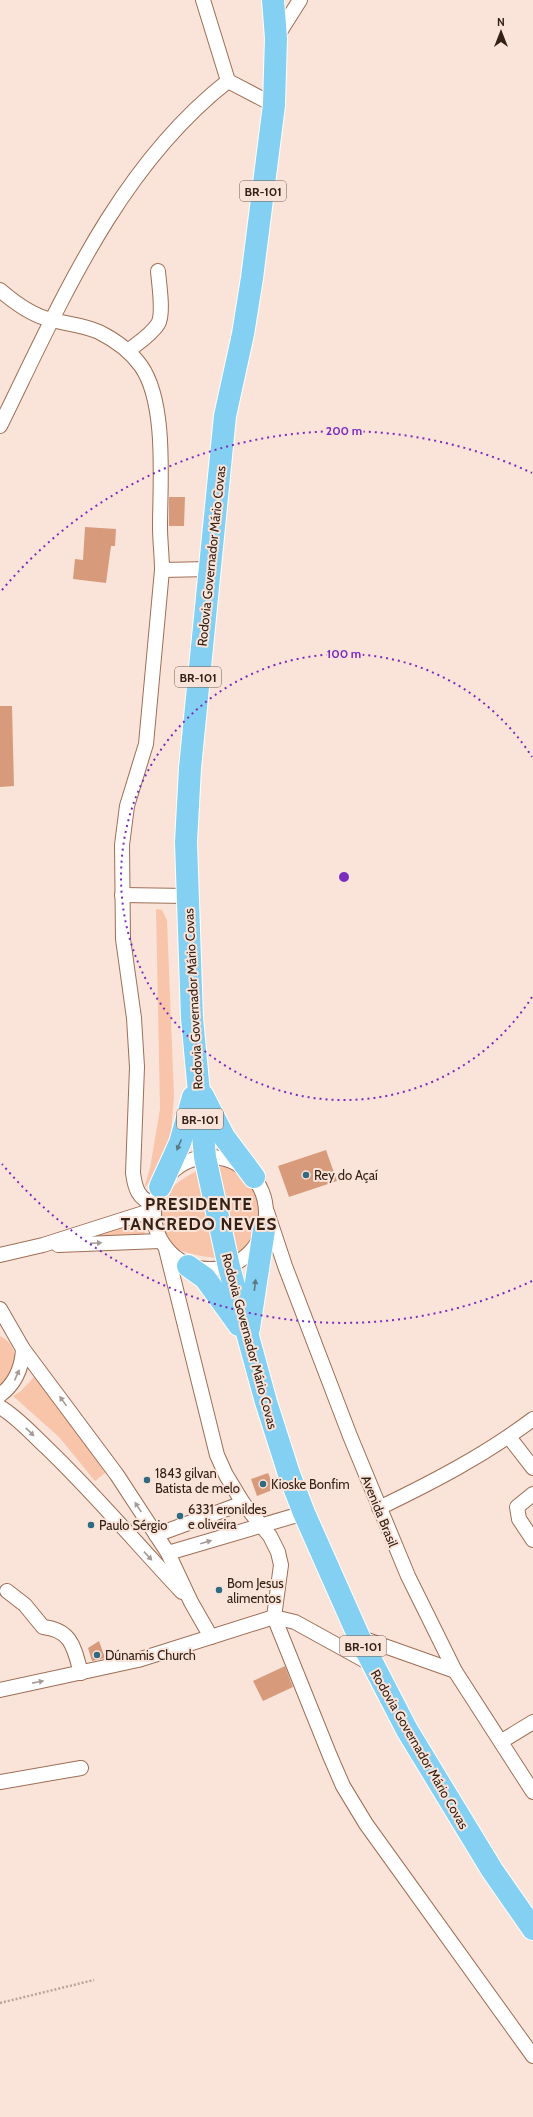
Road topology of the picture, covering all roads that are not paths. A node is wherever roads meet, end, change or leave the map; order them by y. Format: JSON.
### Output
{"nodes":[{"id":1,"x":203,"y":0,"type":"edge"},
{"id":2,"x":273,"y":0,"type":"edge"},
{"id":3,"x":300,"y":0,"type":"edge"},
{"id":4,"x":276,"y":38,"type":"junction"},
{"id":5,"x":228,"y":81,"type":"junction"},
{"id":6,"x":274,"y":104,"type":"junction"},
{"id":7,"x":158,"y":271,"type":"dead end"},
{"id":8,"x":0,"y":290,"type":"edge"},
{"id":9,"x":51,"y":320,"type":"junction"},
{"id":10,"x":128,"y":351,"type":"junction"},
{"id":11,"x":0,"y":426,"type":"edge"},
{"id":12,"x":210,"y":569,"type":"junction"},
{"id":13,"x":162,"y":570,"type":"junction"},
{"id":14,"x":122,"y":895,"type":"junction"},
{"id":15,"x":188,"y":896,"type":"junction"},
{"id":16,"x":196,"y":1080,"type":"junction"},
{"id":17,"x":205,"y":1157,"type":"junction"},
{"id":18,"x":254,"y":1177,"type":"junction"},
{"id":19,"x":156,"y":1200,"type":"junction"},
{"id":20,"x":266,"y":1221,"type":"junction"},
{"id":21,"x":43,"y":1245,"type":"junction"},
{"id":22,"x":163,"y":1245,"type":"junction"},
{"id":23,"x":0,"y":1255,"type":"edge"},
{"id":24,"x":188,"y":1266,"type":"junction"},
{"id":25,"x":229,"y":1267,"type":"junction"},
{"id":26,"x":0,"y":1309,"type":"edge"},
{"id":27,"x":6,"y":1329,"type":"edge"},
{"id":28,"x":248,"y":1338,"type":"junction"},
{"id":29,"x":23,"y":1349,"type":"junction"},
{"id":30,"x":0,"y":1395,"type":"edge"},
{"id":31,"x":0,"y":1407,"type":"edge"},
{"id":32,"x":533,"y":1419,"type":"edge"},
{"id":33,"x":509,"y":1437,"type":"junction"},
{"id":34,"x":533,"y":1468,"type":"edge"},
{"id":35,"x":533,"y":1494,"type":"edge"},
{"id":36,"x":243,"y":1503,"type":"junction"},
{"id":37,"x":379,"y":1508,"type":"junction"},
{"id":38,"x":304,"y":1513,"type":"junction"},
{"id":39,"x":261,"y":1527,"type":"junction"},
{"id":40,"x":156,"y":1535,"type":"junction"},
{"id":41,"x":533,"y":1540,"type":"edge"},
{"id":42,"x":168,"y":1553,"type":"junction"},
{"id":43,"x":7,"y":1591,"type":"dead end"},
{"id":44,"x":191,"y":1602,"type":"junction"},
{"id":45,"x":274,"y":1617,"type":"junction"},
{"id":46,"x":211,"y":1637,"type":"junction"},
{"id":47,"x":358,"y":1637,"type":"junction"},
{"id":48,"x":373,"y":1665,"type":"junction"},
{"id":49,"x":455,"y":1672,"type":"junction"},
{"id":50,"x":81,"y":1673,"type":"junction"},
{"id":51,"x":1,"y":1689,"type":"edge"},
{"id":52,"x":533,"y":1722,"type":"edge"},
{"id":53,"x":502,"y":1742,"type":"junction"},
{"id":54,"x":81,"y":1768,"type":"dead end"},
{"id":55,"x":0,"y":1782,"type":"edge"},
{"id":56,"x":533,"y":1792,"type":"edge"},
{"id":57,"x":533,"y":1929,"type":"edge"},
{"id":58,"x":533,"y":2056,"type":"edge"}],
"edges":[{"from":1,"to":5,"type":"street"},
{"from":2,"to":4,"type":"highway","name":"Rodovia Governador Mário Covas","number":"BR-101"},
{"from":3,"to":4,"type":"street"},
{"from":4,"to":6,"type":"highway","name":"Rodovia Governador Mário Covas","number":"BR-101"},
{"from":5,"to":6,"type":"street"},
{"from":5,"to":9,"type":"street"},
{"from":6,"to":12,"type":"highway","name":"Rodovia Governador Mário Covas","number":"BR-101"},
{"from":7,"to":10,"type":"street"},
{"from":8,"to":9,"type":"street"},
{"from":9,"to":10,"type":"street"},
{"from":9,"to":11,"type":"street"},
{"from":10,"to":13,"type":"street"},
{"from":12,"to":13,"type":"street"},
{"from":12,"to":15,"type":"highway","name":"Rodovia Governador Mário Covas","number":"BR-101"},
{"from":13,"to":14,"type":"street"},
{"from":14,"to":15,"type":"street"},
{"from":14,"to":19,"type":"street"},
{"from":15,"to":16,"type":"highway","name":"Rodovia Governador Mário Covas","number":"BR-101"},
{"from":16,"to":17,"type":"highway","name":"Rodovia Governador Mário Covas","number":"BR-101"},
{"from":16,"to":18,"type":"highway"},
{"from":16,"to":19,"type":"highway","one_way":true},
{"from":17,"to":18,"type":"street"},
{"from":17,"to":19,"type":"street"},
{"from":17,"to":25,"type":"highway","name":"Rodovia Governador Mário Covas","number":"BR-101"},
{"from":18,"to":20,"type":"street","name":"Avenida Brasil"},
{"from":19,"to":21,"type":"street"},
{"from":19,"to":22,"type":"street"},
{"from":20,"to":25,"type":"street"},
{"from":28,"to":20,"type":"highway","one_way":true},
{"from":20,"to":37,"type":"street","name":"Avenida Brasil"},
{"from":21,"to":22,"type":"street","one_way":true},
{"from":21,"to":23,"type":"street"},
{"from":22,"to":24,"type":"street"},
{"from":22,"to":36,"type":"street"},
{"from":24,"to":25,"type":"street"},
{"from":24,"to":28,"type":"highway"},
{"from":25,"to":28,"type":"highway","name":"Rodovia Governador Mário Covas","number":"BR-101"},
{"from":26,"to":27,"type":"street"},
{"from":27,"to":29,"type":"street"},
{"from":28,"to":38,"type":"highway","name":"Rodovia Governador Mário Covas","number":"BR-101"},
{"from":30,"to":29,"type":"street","one_way":true},
{"from":40,"to":29,"type":"street","one_way":true},
{"from":31,"to":44,"type":"street","one_way":true},
{"from":32,"to":33,"type":"street"},
{"from":33,"to":34,"type":"street"},
{"from":33,"to":37,"type":"street"},
{"from":35,"to":41,"type":"street"},
{"from":36,"to":39,"type":"street"},
{"from":36,"to":40,"type":"street"},
{"from":37,"to":49,"type":"street","name":"Avenida Brasil"},
{"from":38,"to":39,"type":"street"},
{"from":38,"to":47,"type":"highway","name":"Rodovia Governador Mário Covas","number":"BR-101"},
{"from":42,"to":39,"type":"street","one_way":true},
{"from":39,"to":45,"type":"street"},
{"from":40,"to":42,"type":"street"},
{"from":42,"to":44,"type":"street"},
{"from":43,"to":50,"type":"street"},
{"from":44,"to":46,"type":"street"},
{"from":45,"to":46,"type":"street"},
{"from":45,"to":48,"type":"street"},
{"from":45,"to":58,"type":"street"},
{"from":46,"to":50,"type":"street"},
{"from":47,"to":48,"type":"highway","name":"Rodovia Governador Mário Covas","number":"BR-101"},
{"from":47,"to":49,"type":"street"},
{"from":48,"to":57,"type":"highway","name":"Rodovia Governador Mário Covas","number":"BR-101"},
{"from":49,"to":53,"type":"street","name":"Avenida Brasil"},
{"from":51,"to":50,"type":"street","one_way":true},
{"from":52,"to":53,"type":"street"},
{"from":53,"to":56,"type":"street","name":"Avenida Brasil"},
{"from":54,"to":55,"type":"street"}]}
